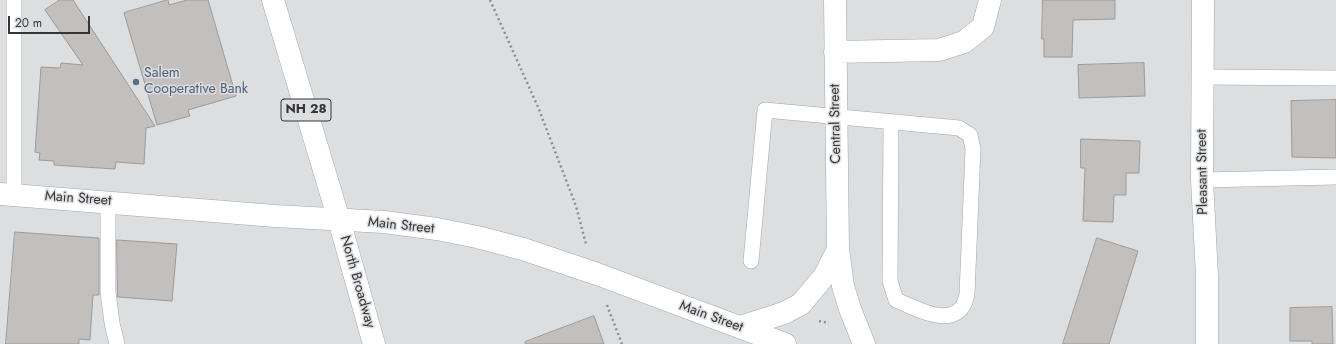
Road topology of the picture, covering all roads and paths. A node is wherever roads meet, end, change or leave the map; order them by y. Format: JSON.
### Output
{"nodes":[{"id":1,"x":14,"y":0,"type":"edge"},
{"id":2,"x":272,"y":0,"type":"edge"},
{"id":3,"x":490,"y":0,"type":"edge"},
{"id":4,"x":835,"y":0,"type":"edge"},
{"id":5,"x":990,"y":0,"type":"edge"},
{"id":6,"x":1203,"y":0,"type":"edge"},
{"id":7,"x":835,"y":52,"type":"junction"},
{"id":8,"x":1203,"y":77,"type":"junction"},
{"id":9,"x":1336,"y":78,"type":"edge"},
{"id":10,"x":836,"y":117,"type":"junction"},
{"id":11,"x":891,"y":123,"type":"junction"},
{"id":12,"x":1336,"y":176,"type":"edge"},
{"id":13,"x":1202,"y":180,"type":"junction"},
{"id":14,"x":7,"y":194,"type":"edge"},
{"id":15,"x":108,"y":202,"type":"junction"},
{"id":16,"x":339,"y":220,"type":"junction"},
{"id":17,"x":838,"y":248,"type":"junction"},
{"id":18,"x":751,"y":261,"type":"dead end"},
{"id":19,"x":597,"y":274,"type":"junction"},
{"id":20,"x":812,"y":319,"type":"dead end"},
{"id":21,"x":832,"y":322,"type":"dead end"},
{"id":22,"x":740,"y":327,"type":"junction"},
{"id":23,"x":117,"y":344,"type":"edge"},
{"id":24,"x":374,"y":344,"type":"edge"},
{"id":25,"x":622,"y":344,"type":"edge"},
{"id":26,"x":785,"y":344,"type":"edge"},
{"id":27,"x":864,"y":344,"type":"edge"},
{"id":28,"x":1207,"y":344,"type":"edge"}],
"edges":[{"from":1,"to":14,"type":"lane"},
{"from":2,"to":16,"type":"main road","number":"NH 28"},
{"from":3,"to":19,"type":"path"},
{"from":4,"to":7,"type":"main road","name":"Central Street"},
{"from":5,"to":7,"type":"main road"},
{"from":6,"to":8,"type":"main road","name":"Pleasant Street"},
{"from":7,"to":10,"type":"main road","name":"Central Street"},
{"from":8,"to":9,"type":"lane"},
{"from":8,"to":13,"type":"main road","name":"Pleasant Street"},
{"from":10,"to":11,"type":"lane"},
{"from":10,"to":17,"type":"main road","name":"Central Street"},
{"from":10,"to":18,"type":"lane"},
{"from":11,"to":11,"type":"lane"},
{"from":12,"to":13,"type":"lane"},
{"from":13,"to":28,"type":"main road","name":"Pleasant Street"},
{"from":14,"to":15,"type":"main road","name":"Main Street"},
{"from":15,"to":16,"type":"main road","name":"Main Street"},
{"from":15,"to":23,"type":"lane"},
{"from":16,"to":19,"type":"main road","name":"Main Street"},
{"from":16,"to":24,"type":"main road","name":"North Broadway","number":"NH 28"},
{"from":17,"to":22,"type":"main road","name":"Central Street"},
{"from":17,"to":27,"type":"main road","name":"Central Street"},
{"from":19,"to":22,"type":"main road","name":"Main Street"},
{"from":19,"to":25,"type":"path"},
{"from":20,"to":21,"type":"path"},
{"from":22,"to":26,"type":"main road","name":"Main Street"}]}
